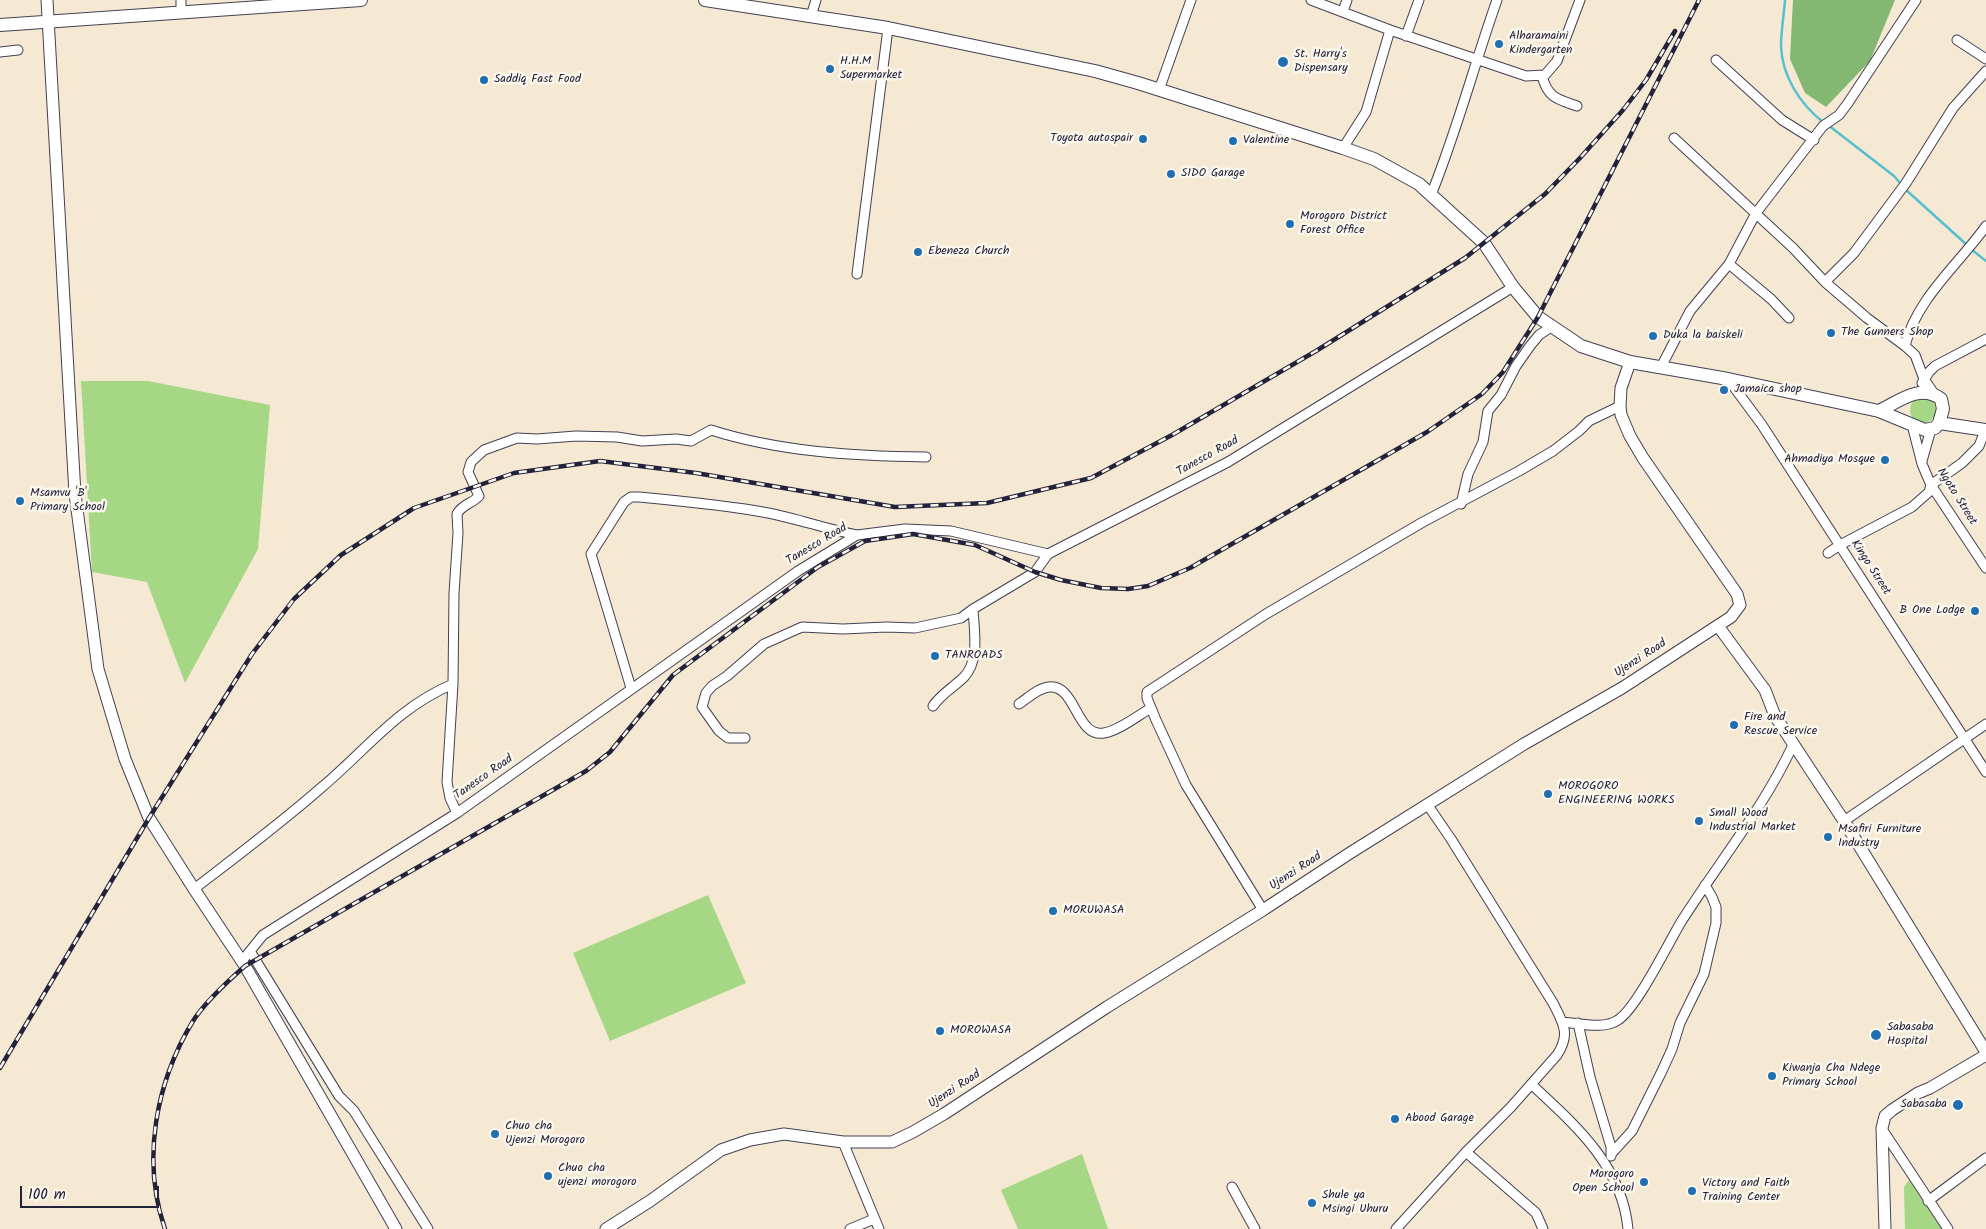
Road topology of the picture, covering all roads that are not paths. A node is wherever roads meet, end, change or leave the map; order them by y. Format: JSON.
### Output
{"nodes":[{"id":1,"x":48,"y":0,"type":"edge"},
{"id":2,"x":361,"y":0,"type":"edge"},
{"id":3,"x":705,"y":0,"type":"edge"},
{"id":4,"x":816,"y":0,"type":"edge"},
{"id":5,"x":1191,"y":0,"type":"edge"},
{"id":6,"x":1311,"y":0,"type":"edge"},
{"id":7,"x":1347,"y":0,"type":"edge"},
{"id":8,"x":1419,"y":0,"type":"edge"},
{"id":9,"x":1497,"y":0,"type":"edge"},
{"id":10,"x":1580,"y":0,"type":"edge"},
{"id":11,"x":1916,"y":0,"type":"edge"},
{"id":12,"x":283,"y":3,"type":"edge"},
{"id":13,"x":181,"y":6,"type":"edge"},
{"id":14,"x":1343,"y":11,"type":"junction"},
{"id":15,"x":811,"y":16,"type":"junction"},
{"id":16,"x":50,"y":21,"type":"junction"},
{"id":17,"x":0,"y":25,"type":"edge"},
{"id":18,"x":888,"y":28,"type":"junction"},
{"id":19,"x":1390,"y":30,"type":"junction"},
{"id":20,"x":1406,"y":36,"type":"junction"},
{"id":21,"x":1957,"y":40,"type":"dead end"},
{"id":22,"x":18,"y":50,"type":"dead end"},
{"id":23,"x":0,"y":52,"type":"edge"},
{"id":24,"x":1986,"y":59,"type":"edge"},
{"id":25,"x":1476,"y":60,"type":"junction"},
{"id":26,"x":1716,"y":60,"type":"dead end"},
{"id":27,"x":1986,"y":71,"type":"edge"},
{"id":28,"x":1542,"y":76,"type":"junction"},
{"id":29,"x":1159,"y":90,"type":"junction"},
{"id":30,"x":1577,"y":106,"type":"dead end"},
{"id":31,"x":1674,"y":138,"type":"dead end"},
{"id":32,"x":1814,"y":140,"type":"junction"},
{"id":33,"x":1343,"y":148,"type":"junction"},
{"id":34,"x":1431,"y":195,"type":"junction"},
{"id":35,"x":1756,"y":213,"type":"junction"},
{"id":36,"x":1984,"y":229,"type":"edge"},
{"id":37,"x":1728,"y":264,"type":"junction"},
{"id":38,"x":857,"y":274,"type":"dead end"},
{"id":39,"x":1825,"y":282,"type":"junction"},
{"id":40,"x":1513,"y":287,"type":"junction"},
{"id":41,"x":1789,"y":318,"type":"dead end"},
{"id":42,"x":1551,"y":327,"type":"junction"},
{"id":43,"x":1986,"y":340,"type":"edge"},
{"id":44,"x":1905,"y":346,"type":"junction"},
{"id":45,"x":1630,"y":362,"type":"junction"},
{"id":46,"x":1661,"y":367,"type":"junction"},
{"id":47,"x":1728,"y":379,"type":"junction"},
{"id":48,"x":1924,"y":379,"type":"junction"},
{"id":49,"x":1914,"y":394,"type":"junction"},
{"id":50,"x":1938,"y":397,"type":"junction"},
{"id":51,"x":1620,"y":406,"type":"junction"},
{"id":52,"x":1879,"y":411,"type":"junction"},
{"id":53,"x":1910,"y":424,"type":"junction"},
{"id":54,"x":1935,"y":426,"type":"junction"},
{"id":55,"x":1967,"y":429,"type":"junction"},
{"id":56,"x":1985,"y":430,"type":"edge"},
{"id":57,"x":926,"y":457,"type":"dead end"},
{"id":58,"x":1922,"y":464,"type":"junction"},
{"id":59,"x":1932,"y":485,"type":"junction"},
{"id":60,"x":1461,"y":504,"type":"junction"},
{"id":61,"x":857,"y":536,"type":"junction"},
{"id":62,"x":1840,"y":545,"type":"junction"},
{"id":63,"x":1048,"y":554,"type":"junction"},
{"id":64,"x":1828,"y":554,"type":"dead end"},
{"id":65,"x":1986,"y":568,"type":"edge"},
{"id":66,"x":973,"y":609,"type":"junction"},
{"id":67,"x":1718,"y":626,"type":"junction"},
{"id":68,"x":453,"y":684,"type":"junction"},
{"id":69,"x":631,"y":688,"type":"junction"},
{"id":70,"x":1019,"y":704,"type":"dead end"},
{"id":71,"x":933,"y":706,"type":"dead end"},
{"id":72,"x":1151,"y":708,"type":"junction"},
{"id":73,"x":1986,"y":724,"type":"edge"},
{"id":74,"x":745,"y":738,"type":"dead end"},
{"id":75,"x":1965,"y":738,"type":"junction"},
{"id":76,"x":1793,"y":745,"type":"junction"},
{"id":77,"x":1986,"y":772,"type":"edge"},
{"id":78,"x":1427,"y":804,"type":"junction"},
{"id":79,"x":457,"y":813,"type":"junction"},
{"id":80,"x":1844,"y":821,"type":"junction"},
{"id":81,"x":1705,"y":886,"type":"junction"},
{"id":82,"x":194,"y":889,"type":"junction"},
{"id":83,"x":1263,"y":910,"type":"junction"},
{"id":84,"x":250,"y":952,"type":"junction"},
{"id":85,"x":242,"y":961,"type":"junction"},
{"id":86,"x":1562,"y":1022,"type":"junction"},
{"id":87,"x":1578,"y":1023,"type":"junction"},
{"id":88,"x":1986,"y":1054,"type":"edge"},
{"id":89,"x":1531,"y":1084,"type":"junction"},
{"id":90,"x":1882,"y":1128,"type":"junction"},
{"id":91,"x":843,"y":1142,"type":"junction"},
{"id":92,"x":1466,"y":1152,"type":"junction"},
{"id":93,"x":1611,"y":1154,"type":"junction"},
{"id":94,"x":1986,"y":1158,"type":"edge"},
{"id":95,"x":1611,"y":1171,"type":"junction"},
{"id":96,"x":1232,"y":1187,"type":"dead end"},
{"id":97,"x":1928,"y":1201,"type":"junction"},
{"id":98,"x":874,"y":1218,"type":"junction"},
{"id":99,"x":396,"y":1229,"type":"edge"},
{"id":100,"x":428,"y":1229,"type":"edge"},
{"id":101,"x":606,"y":1229,"type":"edge"},
{"id":102,"x":850,"y":1229,"type":"edge"},
{"id":103,"x":879,"y":1229,"type":"edge"},
{"id":104,"x":1255,"y":1229,"type":"edge"},
{"id":105,"x":1396,"y":1229,"type":"edge"},
{"id":106,"x":1542,"y":1229,"type":"edge"},
{"id":107,"x":1628,"y":1229,"type":"edge"},
{"id":108,"x":1884,"y":1229,"type":"edge"},
{"id":109,"x":1948,"y":1229,"type":"edge"}],
"edges":[{"from":1,"to":16,"type":"street"},
{"from":2,"to":12,"type":"main road"},
{"from":3,"to":15,"type":"main road"},
{"from":4,"to":15,"type":"street"},
{"from":5,"to":29,"type":"street"},
{"from":6,"to":14,"type":"street"},
{"from":7,"to":14,"type":"street"},
{"from":8,"to":20,"type":"street"},
{"from":9,"to":25,"type":"street"},
{"from":10,"to":28,"type":"street"},
{"from":11,"to":32,"type":"street"},
{"from":12,"to":13,"type":"main road"},
{"from":13,"to":16,"type":"main road"},
{"from":14,"to":19,"type":"street"},
{"from":15,"to":18,"type":"main road"},
{"from":16,"to":17,"type":"main road"},
{"from":16,"to":82,"type":"street"},
{"from":18,"to":29,"type":"main road"},
{"from":18,"to":38,"type":"street"},
{"from":19,"to":20,"type":"street"},
{"from":19,"to":33,"type":"street"},
{"from":20,"to":25,"type":"street"},
{"from":21,"to":24,"type":"street"},
{"from":22,"to":23,"type":"street"},
{"from":25,"to":28,"type":"street"},
{"from":25,"to":34,"type":"street"},
{"from":26,"to":32,"type":"street"},
{"from":27,"to":39,"type":"street"},
{"from":28,"to":30,"type":"street"},
{"from":29,"to":33,"type":"main road"},
{"from":31,"to":35,"type":"street"},
{"from":32,"to":35,"type":"street"},
{"from":33,"to":34,"type":"main road"},
{"from":34,"to":40,"type":"main road"},
{"from":35,"to":37,"type":"street"},
{"from":35,"to":39,"type":"street"},
{"from":36,"to":44,"type":"street"},
{"from":37,"to":41,"type":"street"},
{"from":37,"to":46,"type":"street"},
{"from":39,"to":44,"type":"street"},
{"from":40,"to":42,"type":"main road"},
{"from":40,"to":63,"type":"street","name":"Tanesco Road"},
{"from":42,"to":45,"type":"main road"},
{"from":42,"to":60,"type":"street"},
{"from":43,"to":48,"type":"street"},
{"from":44,"to":48,"type":"street"},
{"from":45,"to":46,"type":"main road"},
{"from":45,"to":51,"type":"street","name":"Ujenzi Road"},
{"from":46,"to":47,"type":"main road"},
{"from":47,"to":52,"type":"main road"},
{"from":47,"to":62,"type":"street","name":"Kingo Street"},
{"from":48,"to":49,"type":"street"},
{"from":48,"to":50,"type":"street"},
{"from":49,"to":50,"type":"main road"},
{"from":49,"to":52,"type":"main road"},
{"from":49,"to":53,"type":"main road"},
{"from":50,"to":54,"type":"main road"},
{"from":50,"to":55,"type":"main road"},
{"from":51,"to":60,"type":"street"},
{"from":51,"to":67,"type":"street","name":"Ujenzi Road"},
{"from":52,"to":53,"type":"main road"},
{"from":53,"to":54,"type":"main road"},
{"from":53,"to":58,"type":"street","name":"Ngoto Street"},
{"from":54,"to":55,"type":"main road"},
{"from":54,"to":58,"type":"street"},
{"from":55,"to":56,"type":"main road"},
{"from":56,"to":59,"type":"street"},
{"from":57,"to":68,"type":"street"},
{"from":58,"to":59,"type":"street","name":"Ngoto Street"},
{"from":59,"to":62,"type":"street"},
{"from":59,"to":65,"type":"street","name":"Ngoto Street"},
{"from":60,"to":72,"type":"street"},
{"from":61,"to":63,"type":"street","name":"Tanesco Road"},
{"from":61,"to":69,"type":"street","name":"Tanesco Road"},
{"from":61,"to":69,"type":"street"},
{"from":62,"to":64,"type":"street"},
{"from":62,"to":75,"type":"street","name":"Kingo Street"},
{"from":63,"to":66,"type":"street"},
{"from":66,"to":71,"type":"street"},
{"from":66,"to":74,"type":"street"},
{"from":67,"to":76,"type":"street"},
{"from":67,"to":78,"type":"street","name":"Ujenzi Road"},
{"from":68,"to":79,"type":"street"},
{"from":68,"to":82,"type":"street"},
{"from":69,"to":79,"type":"street","name":"Tanesco Road"},
{"from":70,"to":72,"type":"street"},
{"from":72,"to":83,"type":"street"},
{"from":73,"to":75,"type":"street"},
{"from":75,"to":77,"type":"street","name":"Kingo Street"},
{"from":75,"to":80,"type":"street"},
{"from":76,"to":80,"type":"street"},
{"from":76,"to":81,"type":"street"},
{"from":78,"to":83,"type":"street","name":"Ujenzi Road"},
{"from":78,"to":86,"type":"street"},
{"from":79,"to":84,"type":"street","name":"Tanesco Road"},
{"from":80,"to":88,"type":"street"},
{"from":81,"to":87,"type":"street"},
{"from":81,"to":93,"type":"street"},
{"from":82,"to":85,"type":"street"},
{"from":83,"to":91,"type":"street","name":"Ujenzi Road"},
{"from":84,"to":85,"type":"street","name":"Tanesco Road"},
{"from":84,"to":100,"type":"street"},
{"from":85,"to":99,"type":"street"},
{"from":86,"to":87,"type":"street"},
{"from":86,"to":89,"type":"street"},
{"from":87,"to":93,"type":"street"},
{"from":88,"to":90,"type":"street"},
{"from":89,"to":92,"type":"street"},
{"from":89,"to":95,"type":"street"},
{"from":90,"to":97,"type":"street"},
{"from":90,"to":108,"type":"street"},
{"from":91,"to":98,"type":"street"},
{"from":91,"to":101,"type":"street","name":"Ujenzi Road"},
{"from":92,"to":105,"type":"street"},
{"from":92,"to":106,"type":"street"},
{"from":93,"to":95,"type":"street"},
{"from":94,"to":97,"type":"street"},
{"from":95,"to":107,"type":"street"},
{"from":96,"to":104,"type":"street"},
{"from":97,"to":109,"type":"street"},
{"from":98,"to":102,"type":"street"},
{"from":98,"to":103,"type":"street"}]}
